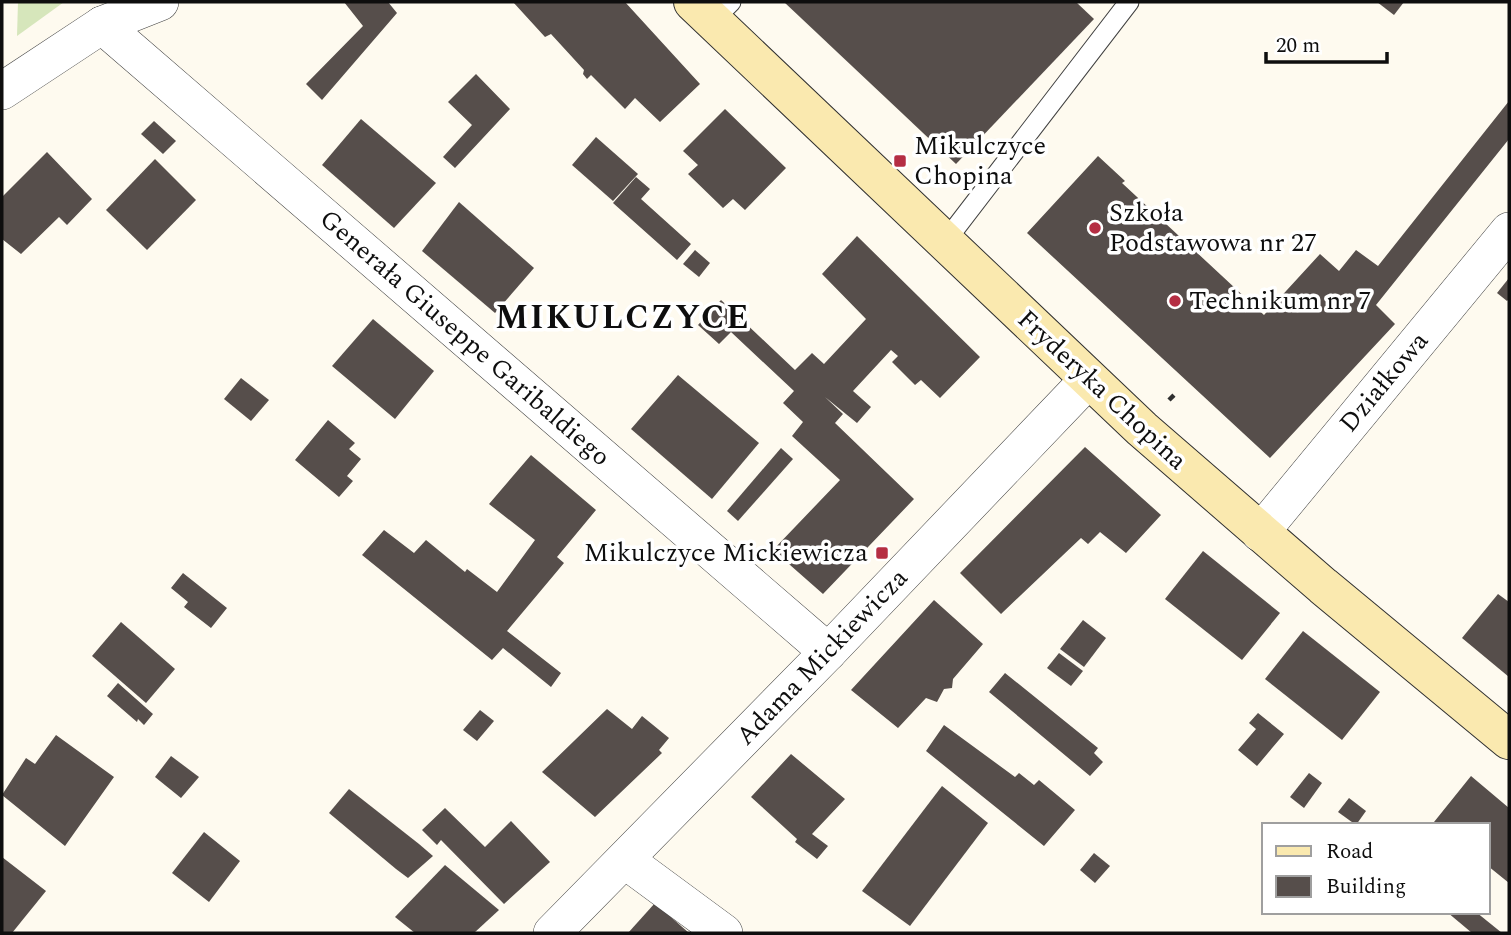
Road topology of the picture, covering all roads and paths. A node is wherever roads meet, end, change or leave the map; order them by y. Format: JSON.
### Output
{"nodes":[{"id":1,"x":160,"y":2,"type":"edge"},
{"id":2,"x":1129,"y":2,"type":"edge"},
{"id":3,"x":712,"y":8,"type":"edge"},
{"id":4,"x":102,"y":24,"type":"junction"},
{"id":5,"x":2,"y":91,"type":"edge"},
{"id":6,"x":1509,"y":231,"type":"edge"},
{"id":7,"x":944,"y":243,"type":"junction"},
{"id":8,"x":1089,"y":379,"type":"junction"},
{"id":9,"x":1260,"y":533,"type":"junction"},
{"id":10,"x":828,"y":652,"type":"junction"},
{"id":11,"x":1509,"y":740,"type":"edge"},
{"id":12,"x":625,"y":860,"type":"junction"},
{"id":13,"x":552,"y":933,"type":"edge"},
{"id":14,"x":724,"y":933,"type":"edge"}],
"edges":[{"from":1,"to":4,"type":"street"},
{"from":2,"to":7,"type":"lane"},
{"from":3,"to":7,"type":"street","name":"Fryderyka Chopina"},
{"from":4,"to":5,"type":"street"},
{"from":4,"to":10,"type":"street","name":"Generała Giuseppe Garibaldiego"},
{"from":6,"to":9,"type":"street","name":"Działkowa"},
{"from":7,"to":8,"type":"street","name":"Fryderyka Chopina"},
{"from":8,"to":9,"type":"street","name":"Fryderyka Chopina"},
{"from":8,"to":10,"type":"street","name":"Adama Mickiewicza"},
{"from":9,"to":11,"type":"street","name":"Fryderyka Chopina"},
{"from":10,"to":12,"type":"street","name":"Adama Mickiewicza"},
{"from":12,"to":13,"type":"street","name":"Adama Mickiewicza"},
{"from":12,"to":14,"type":"street"}]}
